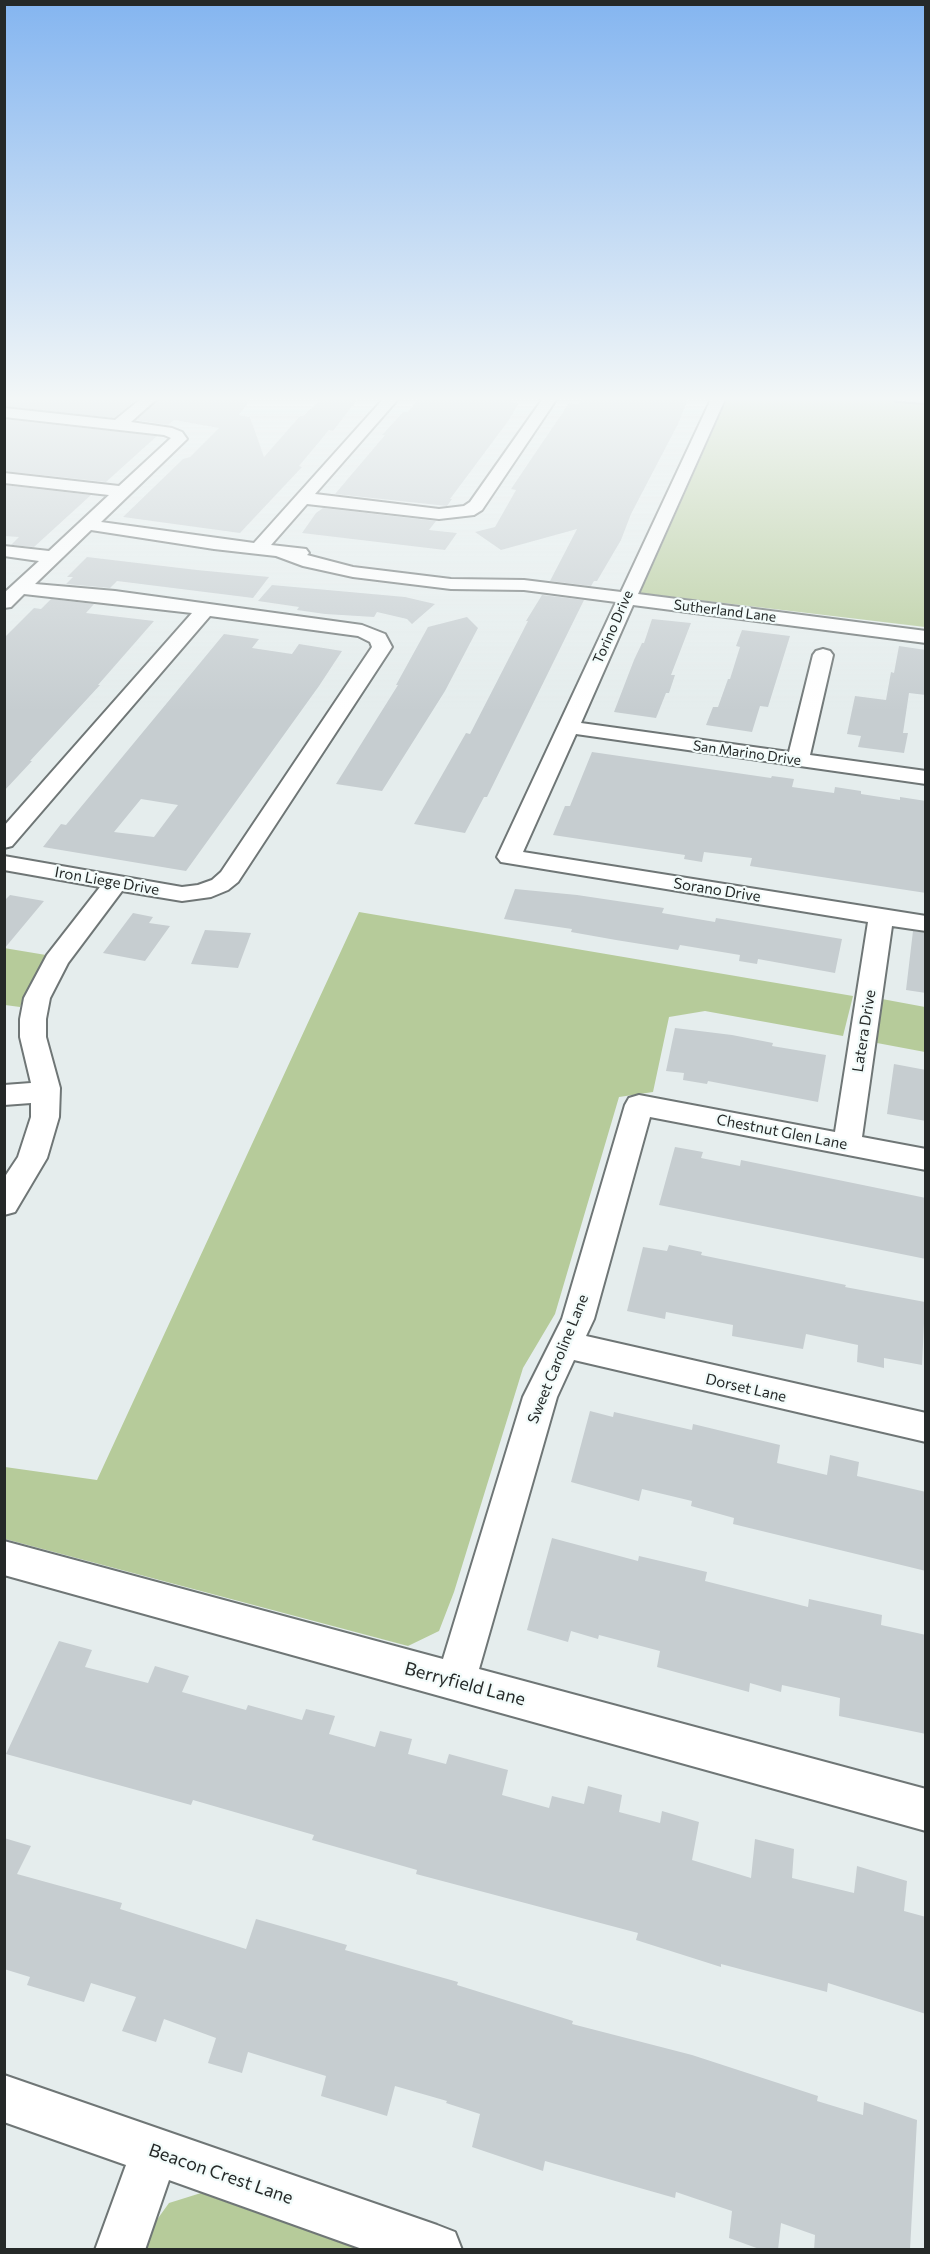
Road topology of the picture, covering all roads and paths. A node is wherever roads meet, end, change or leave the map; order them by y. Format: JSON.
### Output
{"nodes":[{"id":1,"x":113,"y":502,"type":"edge"},
{"id":2,"x":299,"y":502,"type":"edge"},
{"id":3,"x":339,"y":502,"type":"edge"},
{"id":4,"x":479,"y":502,"type":"edge"},
{"id":5,"x":670,"y":502,"type":"edge"},
{"id":6,"x":89,"y":525,"type":"junction"},
{"id":7,"x":258,"y":549,"type":"junction"},
{"id":8,"x":4,"y":551,"type":"edge"},
{"id":9,"x":54,"y":557,"type":"junction"},
{"id":10,"x":21,"y":588,"type":"junction"},
{"id":11,"x":626,"y":598,"type":"junction"},
{"id":12,"x":4,"y":603,"type":"edge"},
{"id":13,"x":206,"y":609,"type":"junction"},
{"id":14,"x":926,"y":637,"type":"edge"},
{"id":15,"x":823,"y":655,"type":"dead end"},
{"id":16,"x":568,"y":727,"type":"junction"},
{"id":17,"x":798,"y":760,"type":"junction"},
{"id":18,"x":926,"y":778,"type":"edge"},
{"id":19,"x":4,"y":841,"type":"edge"},
{"id":20,"x":509,"y":857,"type":"joint"},
{"id":21,"x":4,"y":863,"type":"edge"},
{"id":22,"x":115,"y":883,"type":"junction"},
{"id":23,"x":881,"y":917,"type":"junction"},
{"id":24,"x":926,"y":924,"type":"edge"},
{"id":25,"x":46,"y":1092,"type":"junction"},
{"id":26,"x":4,"y":1095,"type":"edge"},
{"id":27,"x":639,"y":1105,"type":"joint"},
{"id":28,"x":847,"y":1145,"type":"junction"},
{"id":29,"x":926,"y":1160,"type":"edge"},
{"id":30,"x":4,"y":1204,"type":"edge"},
{"id":31,"x":566,"y":1345,"type":"junction"},
{"id":32,"x":926,"y":1428,"type":"edge"},
{"id":33,"x":4,"y":1558,"type":"edge"},
{"id":34,"x":456,"y":1682,"type":"junction"},
{"id":35,"x":926,"y":1810,"type":"edge"},
{"id":36,"x":4,"y":2098,"type":"edge"},
{"id":37,"x":155,"y":2151,"type":"junction"},
{"id":38,"x":120,"y":2250,"type":"edge"},
{"id":39,"x":438,"y":2250,"type":"edge"}],
"edges":[{"from":1,"to":6,"type":"street"},
{"from":2,"to":7,"type":"street"},
{"from":3,"to":4,"type":"street"},
{"from":5,"to":11,"type":"street","name":"Torino Drive"},
{"from":6,"to":7,"type":"street","name":"Sutherland Lane"},
{"from":6,"to":9,"type":"street"},
{"from":7,"to":11,"type":"street","name":"Sutherland Lane"},
{"from":8,"to":9,"type":"street"},
{"from":9,"to":10,"type":"street"},
{"from":10,"to":12,"type":"street"},
{"from":10,"to":13,"type":"street"},
{"from":11,"to":14,"type":"street","name":"Sutherland Lane"},
{"from":11,"to":16,"type":"street","name":"Torino Drive"},
{"from":13,"to":19,"type":"street"},
{"from":13,"to":22,"type":"street","name":"Iron Liege Drive"},
{"from":15,"to":17,"type":"street"},
{"from":16,"to":17,"type":"street","name":"San Marino Drive"},
{"from":16,"to":20,"type":"street","name":"Torino Drive"},
{"from":17,"to":18,"type":"street","name":"San Marino Drive"},
{"from":20,"to":23,"type":"street","name":"Sorano Drive"},
{"from":21,"to":22,"type":"street","name":"Iron Liege Drive"},
{"from":22,"to":25,"type":"street"},
{"from":23,"to":24,"type":"street","name":"Sorano Drive"},
{"from":23,"to":28,"type":"street","name":"Latera Drive"},
{"from":25,"to":26,"type":"street"},
{"from":25,"to":30,"type":"street"},
{"from":27,"to":28,"type":"street","name":"Chestnut Glen Lane"},
{"from":27,"to":31,"type":"street","name":"Sweet Caroline Lane"},
{"from":28,"to":29,"type":"street","name":"Chestnut Glen Lane"},
{"from":31,"to":32,"type":"street","name":"Dorset Lane"},
{"from":31,"to":34,"type":"street","name":"Sweet Caroline Lane"},
{"from":33,"to":34,"type":"street","name":"Berryfield Lane"},
{"from":34,"to":35,"type":"street","name":"Berryfield Lane"},
{"from":36,"to":37,"type":"street","name":"Beacon Crest Lane"},
{"from":37,"to":38,"type":"street"},
{"from":37,"to":39,"type":"street","name":"Beacon Crest Lane"}]}
